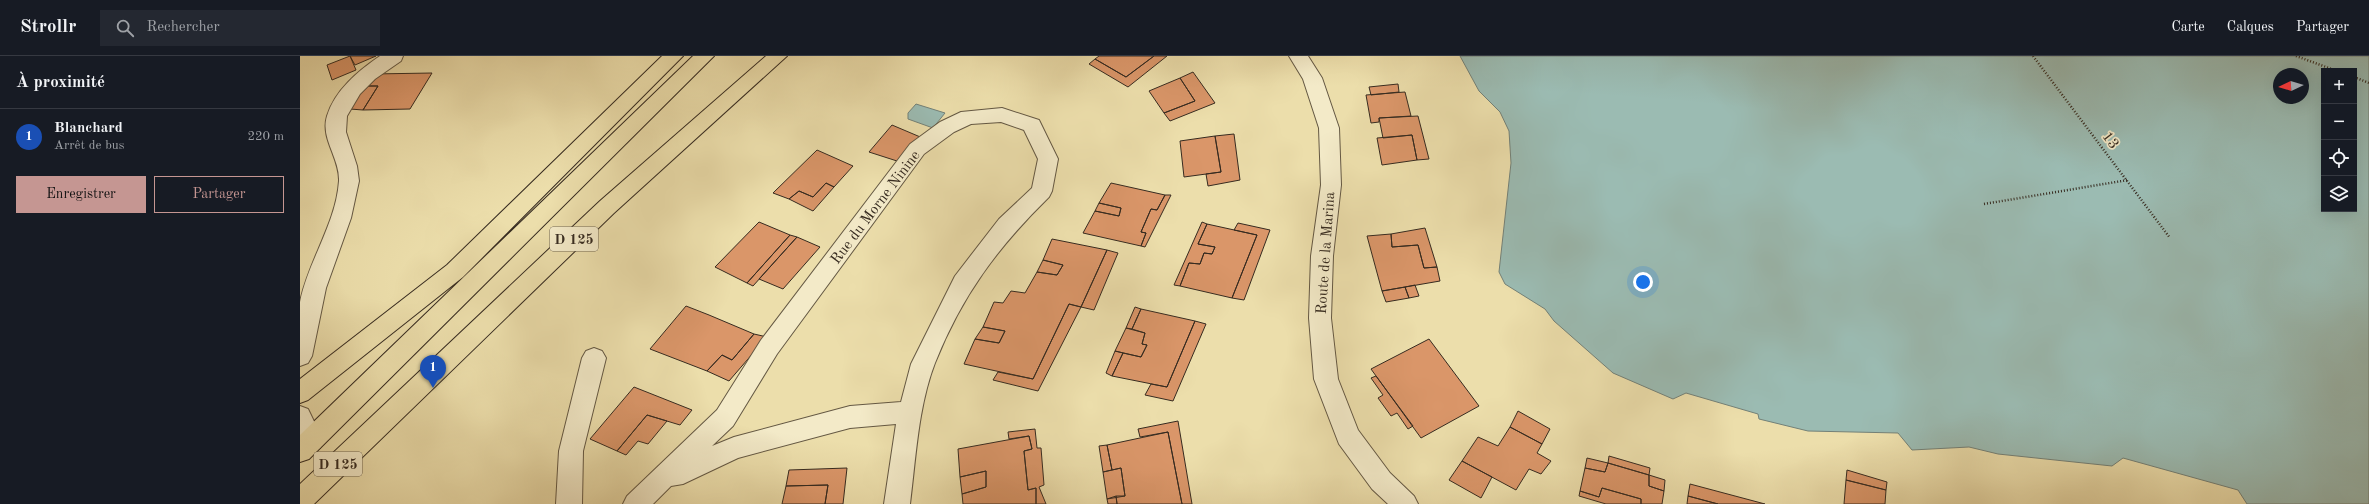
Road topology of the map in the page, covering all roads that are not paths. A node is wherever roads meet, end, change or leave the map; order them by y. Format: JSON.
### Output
{"nodes":[{"id":1,"x":394,"y":56,"type":"edge"},
{"id":2,"x":674,"y":56,"type":"edge"},
{"id":3,"x":705,"y":56,"type":"edge"},
{"id":4,"x":778,"y":56,"type":"edge"},
{"id":5,"x":1298,"y":56,"type":"edge"},
{"id":6,"x":300,"y":356,"type":"edge"},
{"id":7,"x":594,"y":358,"type":"dead end"},
{"id":8,"x":300,"y":393,"type":"edge"},
{"id":9,"x":910,"y":412,"type":"junction"},
{"id":10,"x":300,"y":417,"type":"edge"},
{"id":11,"x":305,"y":446,"type":"edge"},
{"id":12,"x":660,"y":482,"type":"junction"},
{"id":13,"x":300,"y":501,"type":"edge"},
{"id":14,"x":569,"y":504,"type":"edge"},
{"id":15,"x":636,"y":504,"type":"edge"},
{"id":16,"x":897,"y":504,"type":"edge"},
{"id":17,"x":1405,"y":504,"type":"edge"}],
"edges":[{"from":1,"to":6,"type":"street"},
{"from":2,"to":8,"type":"main road"},
{"from":3,"to":11,"type":"main road","number":"D 125"},
{"from":4,"to":13,"type":"main road","number":"D 125"},
{"from":5,"to":17,"type":"street","name":"Route de la Marina"},
{"from":7,"to":14,"type":"street"},
{"from":9,"to":12,"type":"street"},
{"from":9,"to":12,"type":"street","name":"Rue du Morne Ninine"},
{"from":9,"to":16,"type":"street","name":"Rue du Morne Ninine"},
{"from":10,"to":11,"type":"street"},
{"from":12,"to":15,"type":"street","name":"Rue du Morne Ninine"}]}
